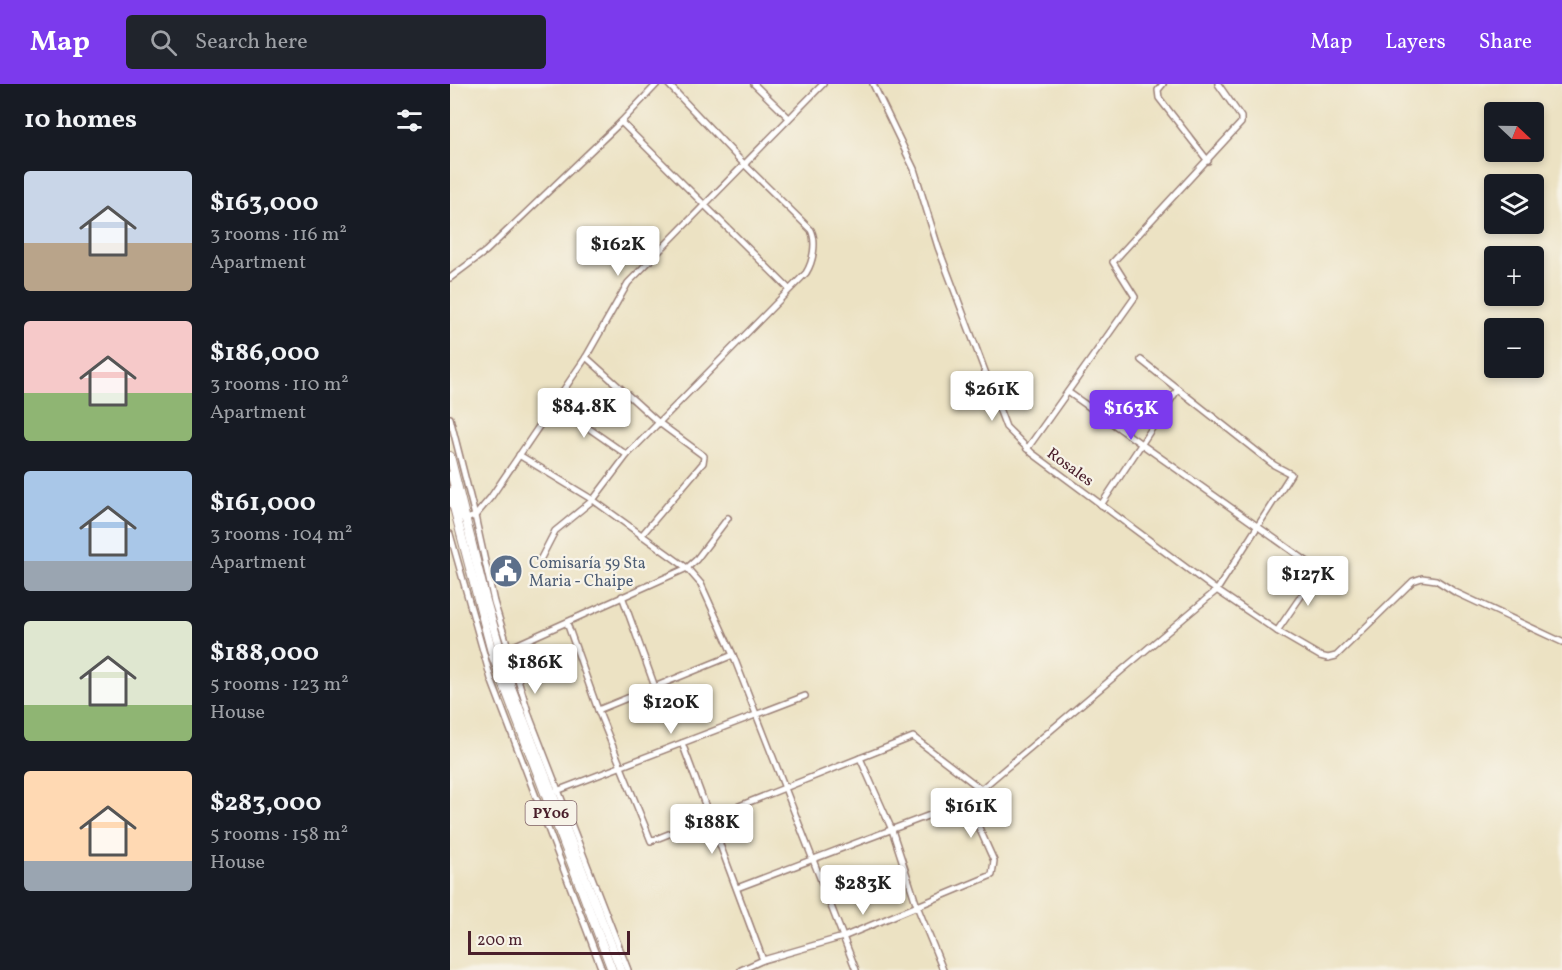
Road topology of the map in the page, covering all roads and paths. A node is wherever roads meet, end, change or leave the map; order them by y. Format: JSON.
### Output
{"nodes":[{"id":1,"x":657,"y":84,"type":"edge"},
{"id":2,"x":668,"y":84,"type":"edge"},
{"id":3,"x":754,"y":84,"type":"edge"},
{"id":4,"x":823,"y":84,"type":"edge"},
{"id":5,"x":873,"y":84,"type":"edge"},
{"id":6,"x":1163,"y":84,"type":"edge"},
{"id":7,"x":1218,"y":84,"type":"edge"},
{"id":8,"x":789,"y":118,"type":"junction"},
{"id":9,"x":621,"y":122,"type":"junction"},
{"id":10,"x":1208,"y":161,"type":"junction"},
{"id":11,"x":744,"y":165,"type":"junction"},
{"id":12,"x":704,"y":205,"type":"junction"},
{"id":13,"x":450,"y":278,"type":"edge"},
{"id":14,"x":789,"y":289,"type":"junction"},
{"id":15,"x":586,"y":357,"type":"junction"},
{"id":16,"x":1142,"y":360,"type":"dead end"},
{"id":17,"x":1178,"y":390,"type":"junction"},
{"id":18,"x":1068,"y":392,"type":"junction"},
{"id":19,"x":554,"y":404,"type":"junction"},
{"id":20,"x":450,"y":418,"type":"edge"},
{"id":21,"x":658,"y":422,"type":"junction"},
{"id":22,"x":1143,"y":444,"type":"junction"},
{"id":23,"x":1027,"y":449,"type":"junction"},
{"id":24,"x":519,"y":455,"type":"junction"},
{"id":25,"x":627,"y":455,"type":"junction"},
{"id":26,"x":450,"y":456,"type":"edge"},
{"id":27,"x":450,"y":474,"type":"edge"},
{"id":28,"x":450,"y":492,"type":"edge"},
{"id":29,"x":593,"y":500,"type":"junction"},
{"id":30,"x":1101,"y":505,"type":"junction"},
{"id":31,"x":475,"y":516,"type":"junction"},
{"id":32,"x":728,"y":518,"type":"dead end"},
{"id":33,"x":466,"y":519,"type":"junction"},
{"id":34,"x":1257,"y":526,"type":"junction"},
{"id":35,"x":470,"y":533,"type":"junction"},
{"id":36,"x":450,"y":534,"type":"edge"},
{"id":37,"x":641,"y":536,"type":"junction"},
{"id":38,"x":540,"y":560,"type":"dead end"},
{"id":39,"x":687,"y":568,"type":"junction"},
{"id":40,"x":1217,"y":590,"type":"junction"},
{"id":41,"x":622,"y":596,"type":"junction"},
{"id":42,"x":567,"y":623,"type":"junction"},
{"id":43,"x":1277,"y":631,"type":"junction"},
{"id":44,"x":1562,"y":642,"type":"edge"},
{"id":45,"x":497,"y":654,"type":"junction"},
{"id":46,"x":733,"y":655,"type":"junction"},
{"id":47,"x":656,"y":687,"type":"junction"},
{"id":48,"x":805,"y":696,"type":"dead end"},
{"id":49,"x":598,"y":710,"type":"junction"},
{"id":50,"x":757,"y":716,"type":"junction"},
{"id":51,"x":682,"y":743,"type":"junction"},
{"id":52,"x":860,"y":758,"type":"junction"},
{"id":53,"x":621,"y":767,"type":"junction"},
{"id":54,"x":785,"y":788,"type":"junction"},
{"id":55,"x":981,"y":789,"type":"junction"},
{"id":56,"x":551,"y":793,"type":"junction"},
{"id":57,"x":967,"y":801,"type":"junction"},
{"id":58,"x":711,"y":819,"type":"junction"},
{"id":59,"x":892,"y":830,"type":"junction"},
{"id":60,"x":813,"y":860,"type":"junction"},
{"id":61,"x":737,"y":888,"type":"junction"},
{"id":62,"x":917,"y":906,"type":"junction"},
{"id":63,"x":843,"y":937,"type":"junction"},
{"id":64,"x":763,"y":960,"type":"junction"},
{"id":65,"x":602,"y":970,"type":"edge"},
{"id":66,"x":612,"y":970,"type":"edge"},
{"id":67,"x":621,"y":970,"type":"edge"},
{"id":68,"x":628,"y":970,"type":"edge"},
{"id":69,"x":741,"y":970,"type":"edge"},
{"id":70,"x":856,"y":970,"type":"edge"},
{"id":71,"x":943,"y":970,"type":"edge"}],
"edges":[{"from":1,"to":9,"type":"street"},
{"from":2,"to":11,"type":"street"},
{"from":3,"to":8,"type":"street"},
{"from":4,"to":8,"type":"street"},
{"from":5,"to":23,"type":"street","name":"Rosales"},
{"from":6,"to":10,"type":"street"},
{"from":7,"to":10,"type":"street"},
{"from":8,"to":11,"type":"street"},
{"from":9,"to":12,"type":"street"},
{"from":9,"to":13,"type":"street"},
{"from":10,"to":18,"type":"street"},
{"from":11,"to":12,"type":"street"},
{"from":11,"to":14,"type":"street"},
{"from":12,"to":14,"type":"street"},
{"from":12,"to":15,"type":"street"},
{"from":14,"to":21,"type":"street"},
{"from":15,"to":19,"type":"street"},
{"from":15,"to":21,"type":"street"},
{"from":16,"to":17,"type":"street"},
{"from":17,"to":22,"type":"street"},
{"from":17,"to":34,"type":"street"},
{"from":18,"to":22,"type":"street"},
{"from":18,"to":23,"type":"street"},
{"from":19,"to":24,"type":"street"},
{"from":19,"to":25,"type":"street"},
{"from":20,"to":31,"type":"street"},
{"from":21,"to":25,"type":"street"},
{"from":21,"to":37,"type":"street"},
{"from":22,"to":30,"type":"street"},
{"from":22,"to":34,"type":"street"},
{"from":23,"to":30,"type":"street","name":"Rosales"},
{"from":24,"to":29,"type":"street"},
{"from":24,"to":31,"type":"street"},
{"from":25,"to":29,"type":"street"},
{"from":26,"to":33,"type":"highway","number":"PY06"},
{"from":27,"to":35,"type":"street"},
{"from":28,"to":45,"type":"highway","number":"PY06"},
{"from":29,"to":37,"type":"street"},
{"from":29,"to":38,"type":"street"},
{"from":30,"to":40,"type":"street","name":"Rosales"},
{"from":31,"to":33,"type":"street"},
{"from":31,"to":45,"type":"street"},
{"from":32,"to":39,"type":"street"},
{"from":33,"to":35,"type":"highway","number":"PY06"},
{"from":34,"to":40,"type":"street"},
{"from":34,"to":43,"type":"street"},
{"from":35,"to":45,"type":"highway","number":"PY06"},
{"from":36,"to":45,"type":"street"},
{"from":37,"to":39,"type":"street"},
{"from":39,"to":41,"type":"street"},
{"from":39,"to":46,"type":"street"},
{"from":40,"to":43,"type":"street","name":"Rosales"},
{"from":40,"to":55,"type":"street"},
{"from":41,"to":42,"type":"street"},
{"from":41,"to":47,"type":"street"},
{"from":42,"to":45,"type":"street"},
{"from":42,"to":49,"type":"street"},
{"from":43,"to":44,"type":"street","name":"Rosales"},
{"from":45,"to":56,"type":"highway","number":"PY06"},
{"from":45,"to":56,"type":"street"},
{"from":45,"to":65,"type":"street"},
{"from":46,"to":47,"type":"street"},
{"from":46,"to":50,"type":"street"},
{"from":47,"to":49,"type":"street"},
{"from":48,"to":50,"type":"street"},
{"from":49,"to":53,"type":"street"},
{"from":50,"to":51,"type":"street"},
{"from":50,"to":54,"type":"street"},
{"from":51,"to":53,"type":"street"},
{"from":51,"to":58,"type":"street"},
{"from":52,"to":54,"type":"street"},
{"from":52,"to":55,"type":"street"},
{"from":52,"to":59,"type":"street"},
{"from":53,"to":56,"type":"street"},
{"from":53,"to":58,"type":"street"},
{"from":54,"to":58,"type":"street"},
{"from":54,"to":60,"type":"street"},
{"from":55,"to":57,"type":"street"},
{"from":56,"to":66,"type":"highway","number":"PY06"},
{"from":56,"to":67,"type":"highway","number":"PY06"},
{"from":56,"to":68,"type":"street"},
{"from":57,"to":59,"type":"street"},
{"from":57,"to":62,"type":"street"},
{"from":58,"to":61,"type":"street"},
{"from":59,"to":60,"type":"street"},
{"from":59,"to":62,"type":"street"},
{"from":60,"to":61,"type":"street"},
{"from":60,"to":63,"type":"street"},
{"from":61,"to":64,"type":"street"},
{"from":62,"to":63,"type":"street"},
{"from":62,"to":71,"type":"street"},
{"from":63,"to":64,"type":"street"},
{"from":63,"to":70,"type":"street"},
{"from":64,"to":69,"type":"street"}]}
